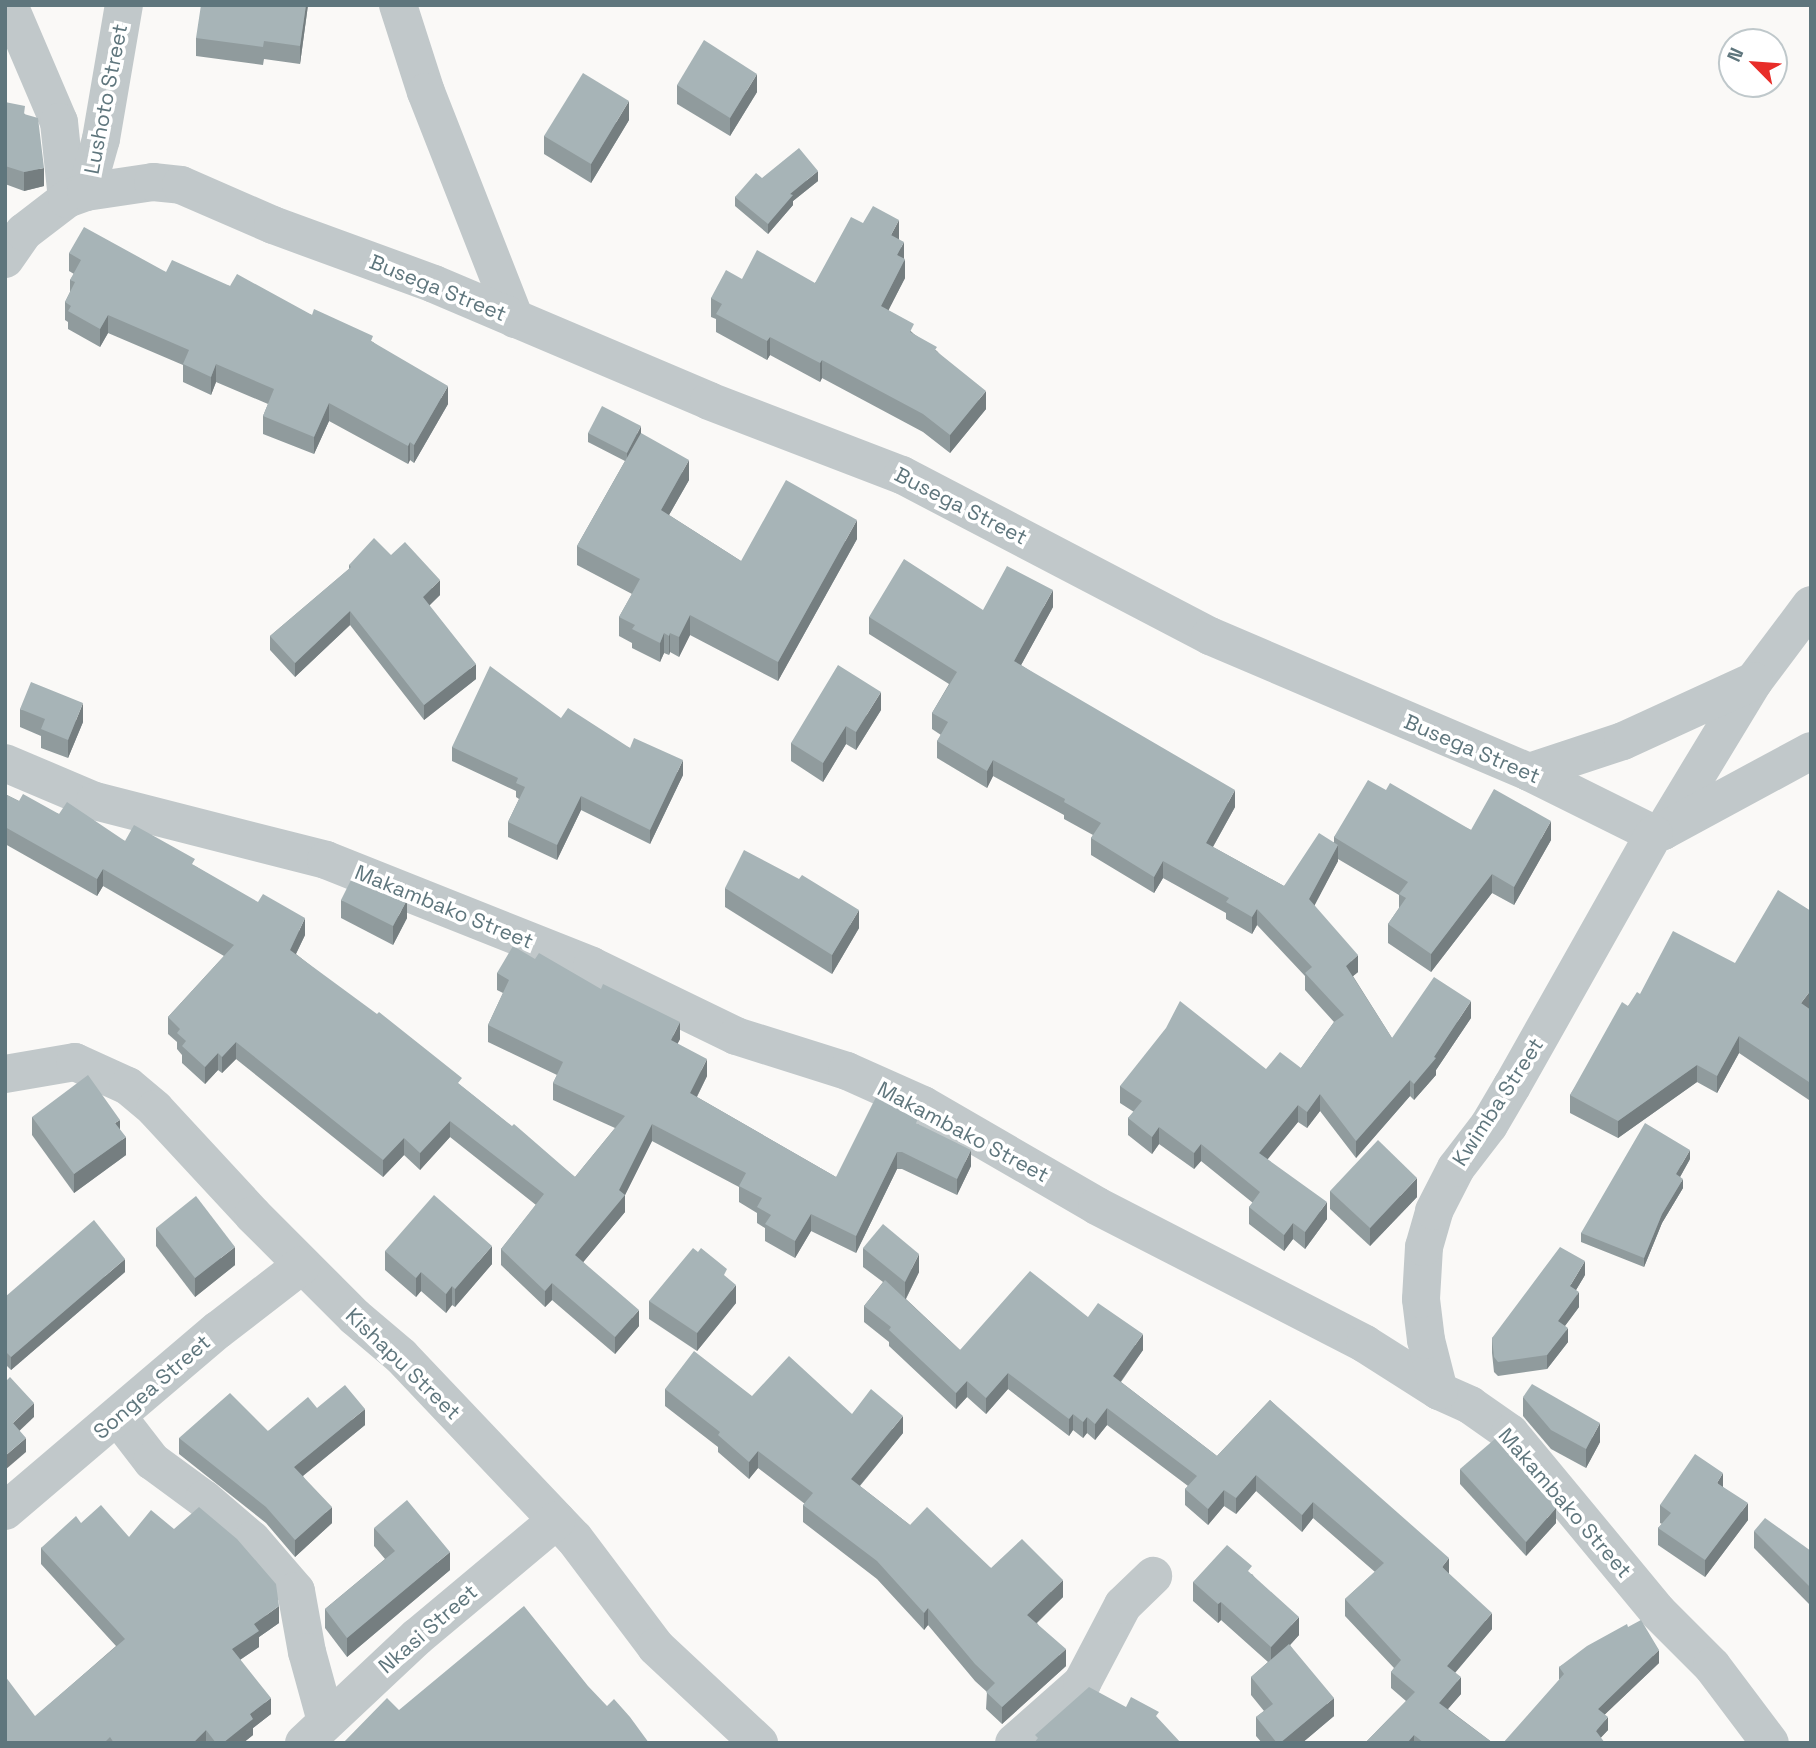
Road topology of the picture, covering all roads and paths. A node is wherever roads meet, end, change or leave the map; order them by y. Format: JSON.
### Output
{"nodes":[{"id":1,"x":9,"y":5,"type":"edge"},
{"id":2,"x":124,"y":5,"type":"edge"},
{"id":3,"x":398,"y":5,"type":"edge"},
{"id":4,"x":77,"y":195,"type":"junction"},
{"id":5,"x":5,"y":259,"type":"edge"},
{"id":6,"x":515,"y":319,"type":"junction"},
{"id":7,"x":1811,"y":605,"type":"edge"},
{"id":8,"x":1754,"y":681,"type":"junction"},
{"id":9,"x":1811,"y":751,"type":"edge"},
{"id":10,"x":5,"y":762,"type":"edge"},
{"id":11,"x":1528,"y":772,"type":"junction"},
{"id":12,"x":1658,"y":833,"type":"junction"},
{"id":13,"x":5,"y":1074,"type":"edge"},
{"id":14,"x":302,"y":1265,"type":"junction"},
{"id":15,"x":1439,"y":1391,"type":"junction"},
{"id":16,"x":118,"y":1417,"type":"junction"},
{"id":17,"x":5,"y":1511,"type":"edge"},
{"id":18,"x":557,"y":1520,"type":"junction"},
{"id":19,"x":1153,"y":1576,"type":"dead end"},
{"id":20,"x":315,"y":1732,"type":"edge"},
{"id":21,"x":760,"y":1743,"type":"edge"},
{"id":22,"x":1014,"y":1743,"type":"edge"},
{"id":23,"x":1770,"y":1743,"type":"edge"}],
"edges":[{"from":1,"to":4,"type":"street"},
{"from":2,"to":4,"type":"street","name":"Lushoto Street"},
{"from":3,"to":6,"type":"street"},
{"from":4,"to":5,"type":"street","name":"Busega Street"},
{"from":4,"to":6,"type":"street","name":"Busega Street"},
{"from":6,"to":11,"type":"street","name":"Busega Street"},
{"from":7,"to":8,"type":"street"},
{"from":8,"to":11,"type":"street"},
{"from":8,"to":12,"type":"street"},
{"from":9,"to":12,"type":"street"},
{"from":10,"to":15,"type":"street","name":"Makambako Street"},
{"from":11,"to":12,"type":"street","name":"Busega Street"},
{"from":12,"to":15,"type":"street","name":"Kwimba Street"},
{"from":13,"to":14,"type":"street","name":"Kishapu Street"},
{"from":14,"to":16,"type":"street","name":"Songea Street"},
{"from":14,"to":18,"type":"street","name":"Kishapu Street"},
{"from":15,"to":23,"type":"street","name":"Makambako Street"},
{"from":16,"to":17,"type":"street","name":"Songea Street"},
{"from":16,"to":20,"type":"street"},
{"from":18,"to":20,"type":"street","name":"Nkasi Street"},
{"from":18,"to":21,"type":"street","name":"Kishapu Street"},
{"from":19,"to":22,"type":"street"}]}
